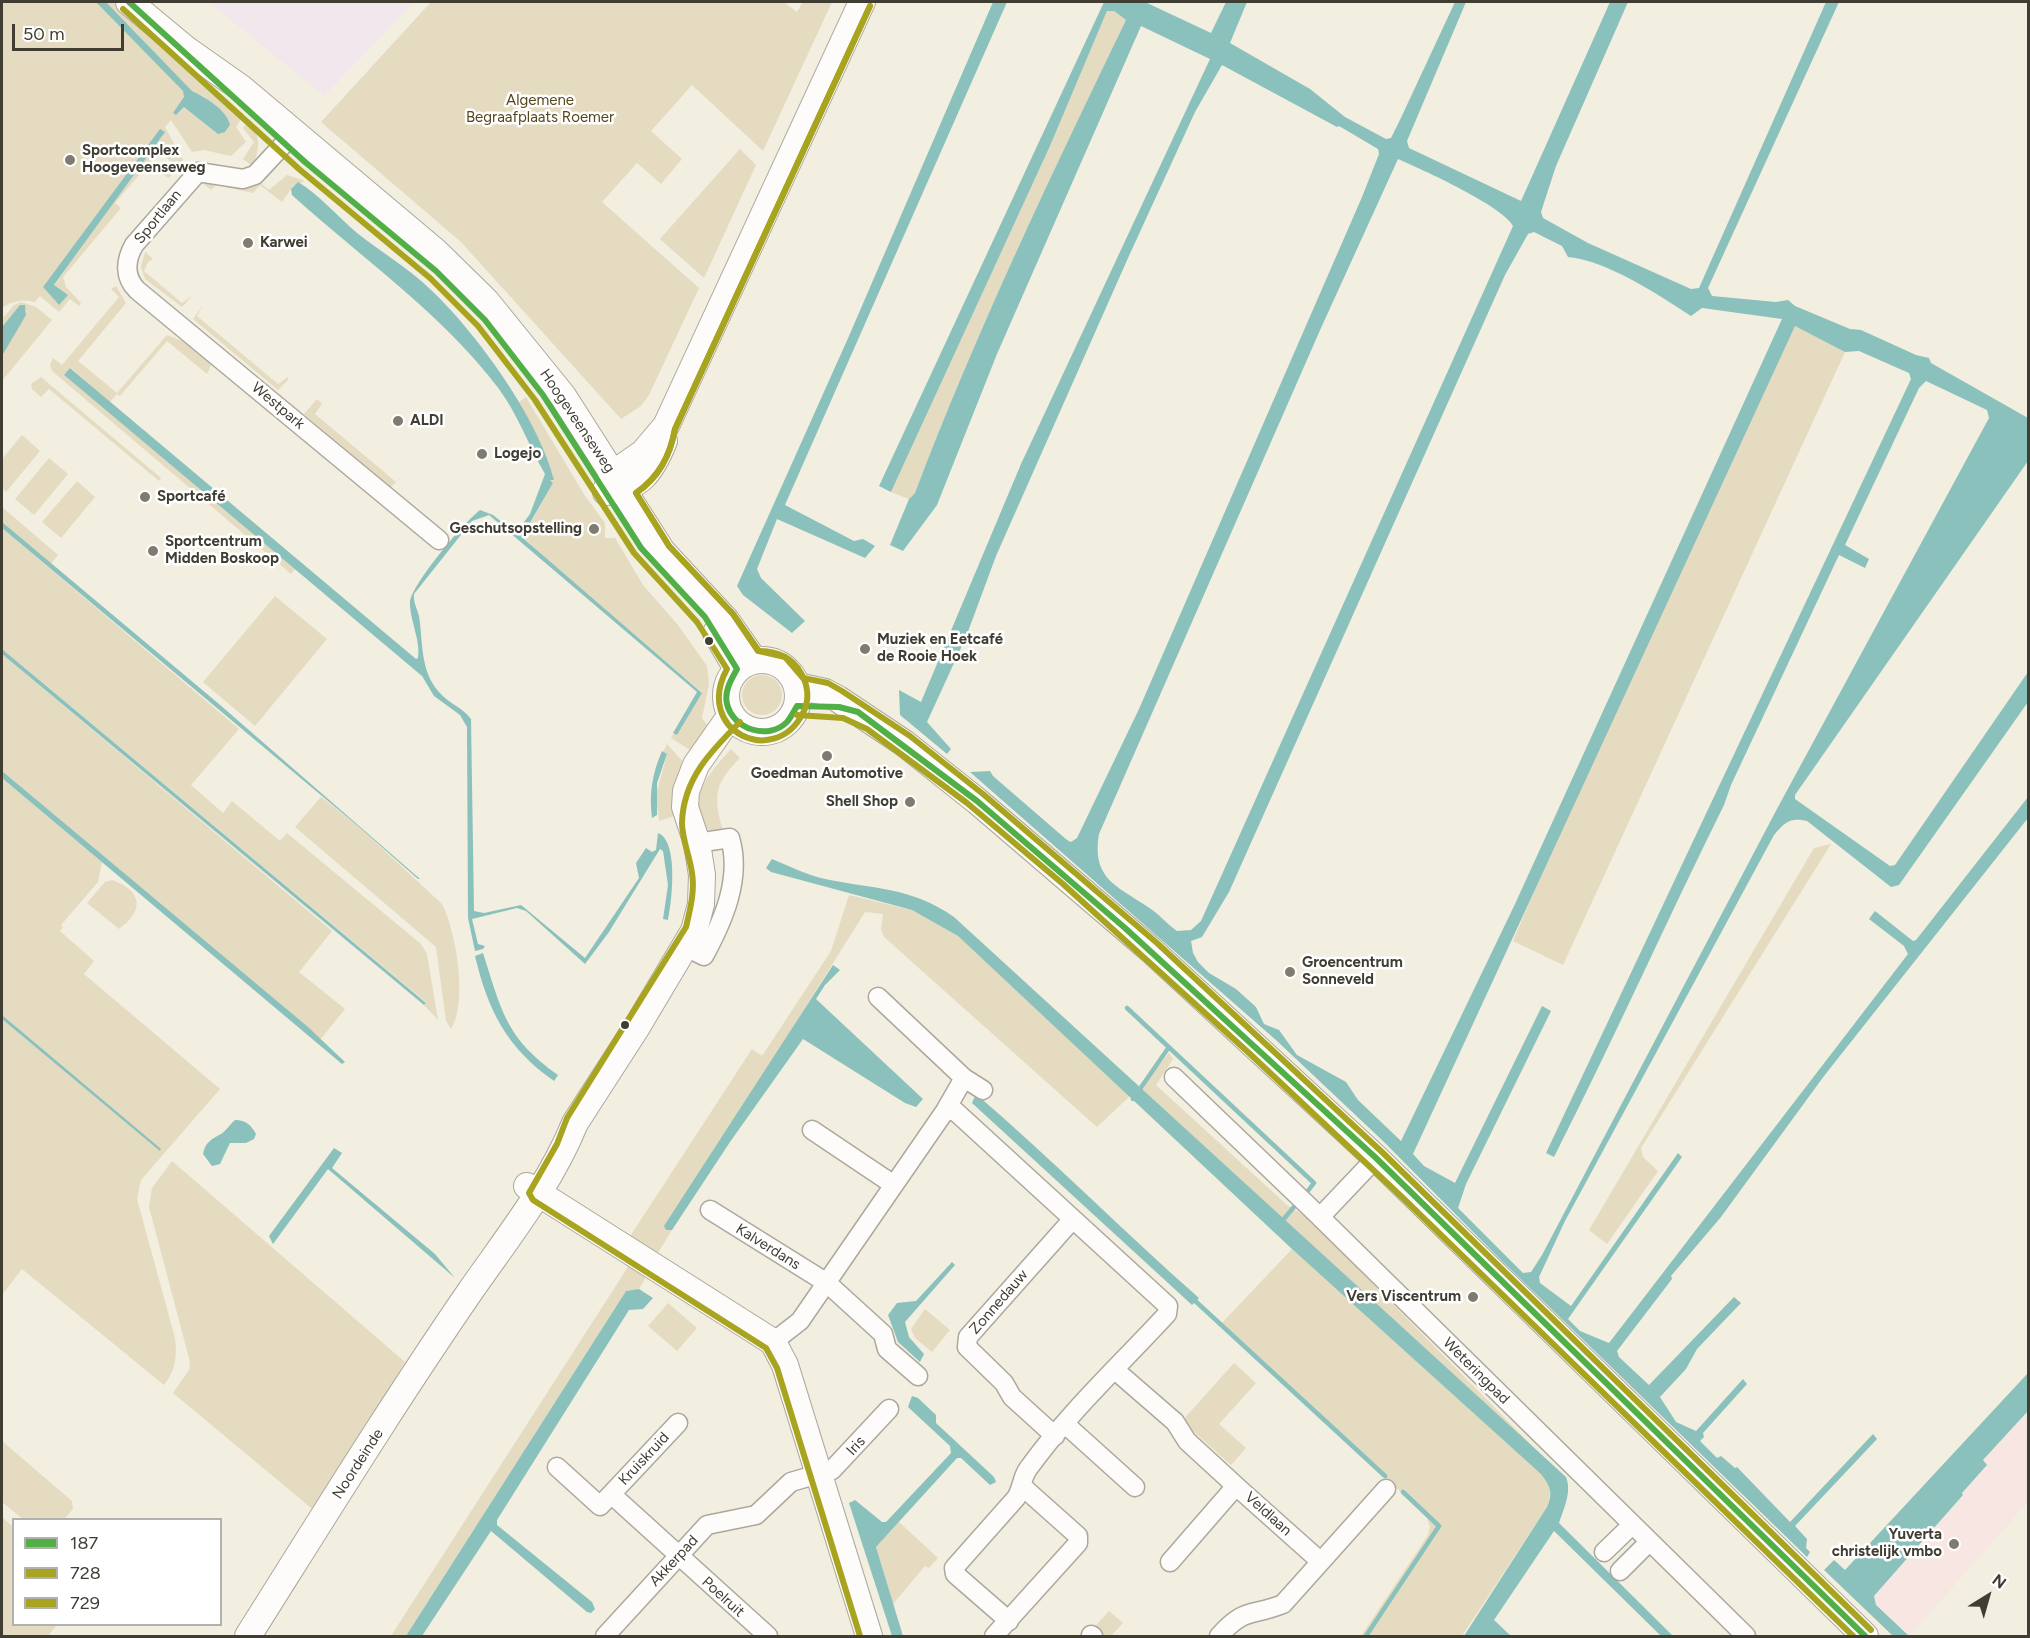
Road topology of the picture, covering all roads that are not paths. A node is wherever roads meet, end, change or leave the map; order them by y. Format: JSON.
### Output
{"nodes":[{"id":1,"x":129,"y":2,"type":"edge"},
{"id":2,"x":862,"y":2,"type":"edge"},
{"id":3,"x":288,"y":138,"type":"junction"},
{"id":4,"x":127,"y":267,"type":"joint"},
{"id":5,"x":614,"y":486,"type":"junction"},
{"id":6,"x":439,"y":540,"type":"dead end"},
{"id":7,"x":746,"y":665,"type":"junction"},
{"id":8,"x":797,"y":696,"type":"junction"},
{"id":9,"x":739,"y":722,"type":"junction"},
{"id":10,"x":694,"y":833,"type":"junction"},
{"id":11,"x":686,"y":947,"type":"junction"},
{"id":12,"x":878,"y":998,"type":"dead end"},
{"id":13,"x":1174,"y":1077,"type":"dead end"},
{"id":14,"x":964,"y":1078,"type":"junction"},
{"id":15,"x":982,"y":1090,"type":"dead end"},
{"id":16,"x":945,"y":1111,"type":"junction"},
{"id":17,"x":812,"y":1130,"type":"dead end"},
{"id":18,"x":1376,"y":1158,"type":"junction"},
{"id":19,"x":894,"y":1185,"type":"junction"},
{"id":20,"x":532,"y":1189,"type":"junction"},
{"id":21,"x":710,"y":1210,"type":"dead end"},
{"id":22,"x":1320,"y":1217,"type":"junction"},
{"id":23,"x":1072,"y":1220,"type":"junction"},
{"id":24,"x":827,"y":1283,"type":"junction"},
{"id":25,"x":773,"y":1342,"type":"junction"},
{"id":26,"x":1115,"y":1370,"type":"junction"},
{"id":27,"x":918,"y":1376,"type":"dead end"},
{"id":28,"x":889,"y":1409,"type":"dead end"},
{"id":29,"x":678,"y":1423,"type":"dead end"},
{"id":30,"x":1060,"y":1430,"type":"junction"},
{"id":31,"x":557,"y":1467,"type":"dead end"},
{"id":32,"x":818,"y":1475,"type":"junction"},
{"id":33,"x":1236,"y":1486,"type":"junction"},
{"id":34,"x":1023,"y":1487,"type":"junction"},
{"id":35,"x":1135,"y":1487,"type":"dead end"},
{"id":36,"x":1386,"y":1489,"type":"dead end"},
{"id":37,"x":611,"y":1494,"type":"junction"},
{"id":38,"x":1632,"y":1525,"type":"junction"},
{"id":39,"x":1649,"y":1542,"type":"junction"},
{"id":40,"x":1604,"y":1552,"type":"dead end"},
{"id":41,"x":678,"y":1557,"type":"junction"},
{"id":42,"x":1320,"y":1561,"type":"junction"},
{"id":43,"x":1170,"y":1562,"type":"dead end"},
{"id":44,"x":1620,"y":1571,"type":"dead end"},
{"id":45,"x":1009,"y":1621,"type":"junction"},
{"id":46,"x":248,"y":1636,"type":"edge"},
{"id":47,"x":604,"y":1636,"type":"edge"},
{"id":48,"x":768,"y":1636,"type":"edge"},
{"id":49,"x":868,"y":1636,"type":"edge"},
{"id":50,"x":994,"y":1636,"type":"edge"},
{"id":51,"x":1219,"y":1636,"type":"edge"},
{"id":52,"x":1746,"y":1636,"type":"edge"},
{"id":53,"x":1865,"y":1636,"type":"edge"}],
"edges":[{"from":1,"to":3,"type":"main road","name":"Hoogeveenseweg"},
{"from":2,"to":5,"type":"main road"},
{"from":3,"to":4,"type":"street","name":"Sportlaan"},
{"from":3,"to":5,"type":"main road","name":"Hoogeveenseweg"},
{"from":4,"to":6,"type":"street","name":"Westpark"},
{"from":5,"to":7,"type":"main road","name":"Hoogeveenseweg"},
{"from":7,"to":8,"type":"main road"},
{"from":7,"to":9,"type":"main road"},
{"from":8,"to":9,"type":"main road"},
{"from":8,"to":18,"type":"main road"},
{"from":9,"to":10,"type":"main road","name":"Noordeinde"},
{"from":10,"to":11,"type":"main road","name":"Noordeinde"},
{"from":10,"to":11,"type":"street"},
{"from":11,"to":20,"type":"main road","name":"Noordeinde"},
{"from":12,"to":14,"type":"street"},
{"from":13,"to":22,"type":"street","name":"Weteringpad"},
{"from":14,"to":15,"type":"street"},
{"from":14,"to":16,"type":"street"},
{"from":16,"to":19,"type":"street"},
{"from":16,"to":23,"type":"street"},
{"from":17,"to":19,"type":"street"},
{"from":18,"to":22,"type":"street"},
{"from":18,"to":53,"type":"main road"},
{"from":19,"to":24,"type":"street"},
{"from":20,"to":25,"type":"main road"},
{"from":20,"to":46,"type":"main road","name":"Noordeinde"},
{"from":21,"to":24,"type":"street","name":"Kalverdans"},
{"from":22,"to":38,"type":"street","name":"Weteringpad"},
{"from":23,"to":26,"type":"street"},
{"from":23,"to":30,"type":"street","name":"Zonnedauw"},
{"from":24,"to":25,"type":"street"},
{"from":24,"to":27,"type":"street","name":"Kalverdans"},
{"from":25,"to":32,"type":"main road"},
{"from":26,"to":30,"type":"street"},
{"from":26,"to":33,"type":"street"},
{"from":28,"to":32,"type":"street","name":"Iris"},
{"from":29,"to":37,"type":"street","name":"Kruiskruid"},
{"from":30,"to":34,"type":"street"},
{"from":30,"to":35,"type":"street","name":"Zonnedauw"},
{"from":31,"to":37,"type":"street","name":"Kruiskruid"},
{"from":32,"to":41,"type":"street","name":"Akkerpad"},
{"from":32,"to":49,"type":"main road"},
{"from":33,"to":42,"type":"street","name":"Veldlaan"},
{"from":33,"to":43,"type":"street","name":"Veldlaan"},
{"from":34,"to":45,"type":"street"},
{"from":34,"to":45,"type":"street"},
{"from":36,"to":42,"type":"street"},
{"from":37,"to":41,"type":"street","name":"Kruiskruid"},
{"from":38,"to":39,"type":"street","name":"Weteringpad"},
{"from":38,"to":40,"type":"street"},
{"from":39,"to":44,"type":"street"},
{"from":39,"to":52,"type":"street","name":"Weteringpad"},
{"from":41,"to":47,"type":"street","name":"Akkerpad"},
{"from":41,"to":48,"type":"street","name":"Poelruit"},
{"from":42,"to":51,"type":"street"},
{"from":45,"to":50,"type":"street"}]}
